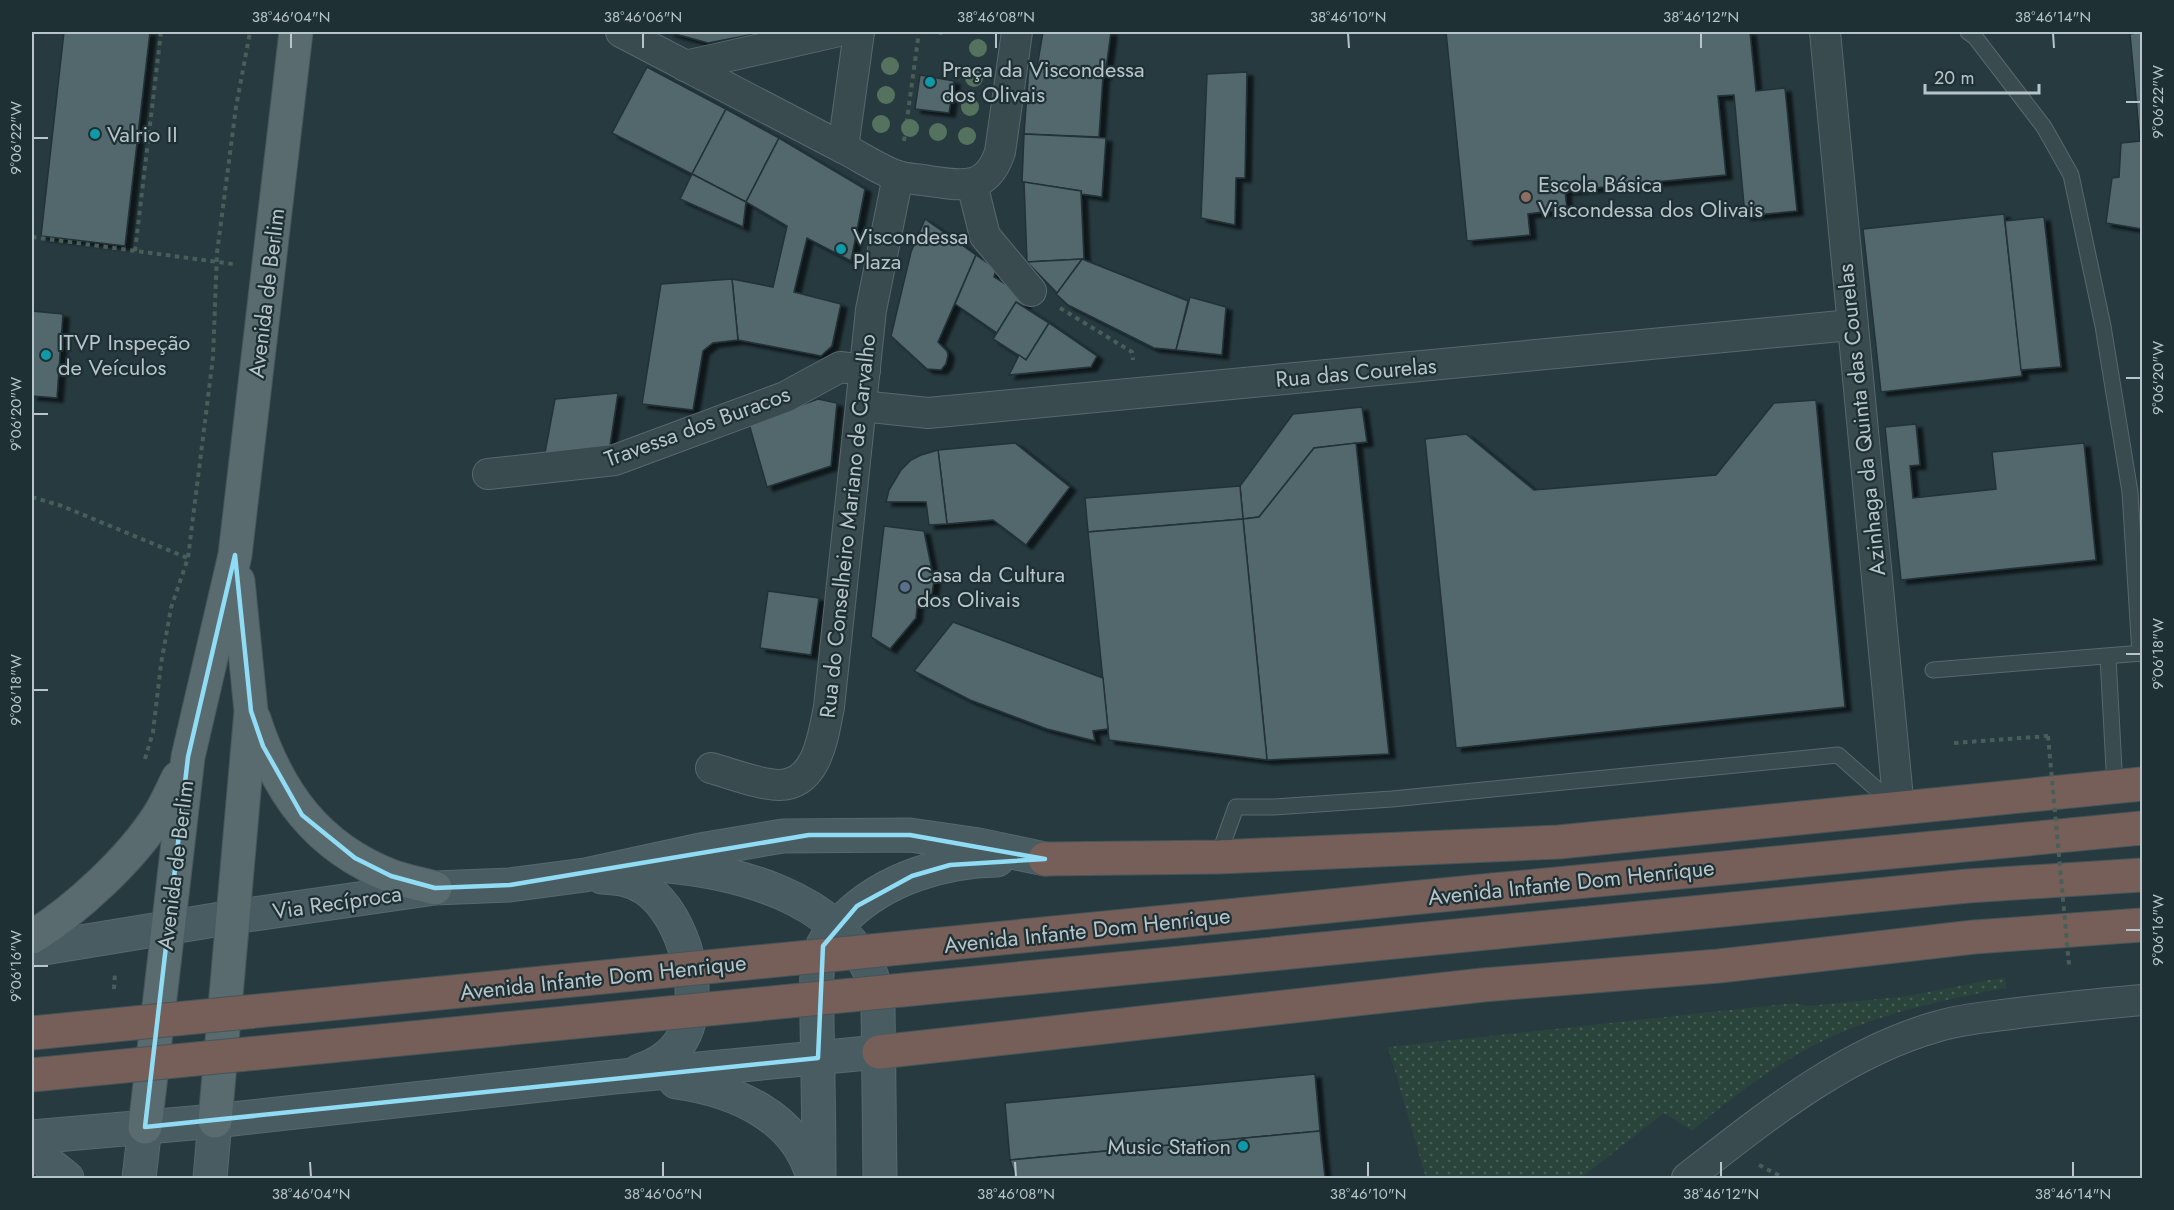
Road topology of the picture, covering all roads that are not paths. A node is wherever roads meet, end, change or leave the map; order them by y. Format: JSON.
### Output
{"nodes":[{"id":1,"x":296,"y":32,"type":"edge"},
{"id":2,"x":621,"y":32,"type":"edge"},
{"id":3,"x":835,"y":32,"type":"edge"},
{"id":4,"x":859,"y":32,"type":"edge"},
{"id":5,"x":1017,"y":32,"type":"edge"},
{"id":6,"x":1825,"y":32,"type":"edge"},
{"id":7,"x":1968,"y":32,"type":"edge"},
{"id":8,"x":685,"y":66,"type":"junction"},
{"id":9,"x":843,"y":148,"type":"junction"},
{"id":10,"x":898,"y":176,"type":"junction"},
{"id":11,"x":972,"y":184,"type":"junction"},
{"id":12,"x":1031,"y":291,"type":"road end"},
{"id":13,"x":1851,"y":325,"type":"junction"},
{"id":14,"x":865,"y":370,"type":"junction"},
{"id":15,"x":861,"y":406,"type":"junction"},
{"id":16,"x":488,"y":474,"type":"dead end"},
{"id":17,"x":235,"y":555,"type":"junction"},
{"id":18,"x":2141,"y":653,"type":"edge"},
{"id":19,"x":2108,"y":657,"type":"junction"},
{"id":20,"x":1933,"y":670,"type":"dead end"},
{"id":21,"x":251,"y":711,"type":"junction"},
{"id":22,"x":188,"y":757,"type":"junction"},
{"id":23,"x":711,"y":768,"type":"dead end"},
{"id":24,"x":2129,"y":786,"type":"edge"},
{"id":25,"x":1899,"y":809,"type":"junction"},
{"id":26,"x":2142,"y":828,"type":"edge"},
{"id":27,"x":1218,"y":857,"type":"junction"},
{"id":28,"x":1045,"y":859,"type":"junction"},
{"id":29,"x":643,"y":864,"type":"junction"},
{"id":30,"x":585,"y":875,"type":"junction"},
{"id":31,"x":2142,"y":875,"type":"edge"},
{"id":32,"x":2096,"y":879,"type":"junction"},
{"id":33,"x":2142,"y":881,"type":"edge"},
{"id":34,"x":435,"y":888,"type":"junction"},
{"id":35,"x":233,"y":917,"type":"junction"},
{"id":36,"x":2142,"y":925,"type":"edge"},
{"id":37,"x":168,"y":927,"type":"junction"},
{"id":38,"x":835,"y":928,"type":"junction"},
{"id":39,"x":32,"y":937,"type":"edge"},
{"id":40,"x":32,"y":950,"type":"edge"},
{"id":41,"x":2140,"y":1004,"type":"edge"},
{"id":42,"x":32,"y":1033,"type":"edge"},
{"id":43,"x":879,"y":1052,"type":"junction"},
{"id":44,"x":818,"y":1058,"type":"junction"},
{"id":45,"x":32,"y":1075,"type":"edge"},
{"id":46,"x":614,"y":1077,"type":"junction"},
{"id":47,"x":215,"y":1121,"type":"junction"},
{"id":48,"x":145,"y":1126,"type":"junction"},
{"id":49,"x":32,"y":1137,"type":"edge"},
{"id":50,"x":32,"y":1154,"type":"edge"},
{"id":51,"x":67,"y":1179,"type":"edge"},
{"id":52,"x":139,"y":1179,"type":"edge"},
{"id":53,"x":210,"y":1179,"type":"edge"},
{"id":54,"x":813,"y":1179,"type":"edge"},
{"id":55,"x":819,"y":1179,"type":"edge"},
{"id":56,"x":880,"y":1179,"type":"edge"},
{"id":57,"x":1687,"y":1179,"type":"edge"}],
"edges":[{"from":1,"to":17,"type":"main road","name":"Avenida de Berlim"},
{"from":2,"to":8,"type":"street"},
{"from":3,"to":8,"type":"street"},
{"from":4,"to":9,"type":"street"},
{"from":5,"to":11,"type":"street"},
{"from":6,"to":13,"type":"street","name":"Azinhaga da Quinta das Courelas"},
{"from":7,"to":18,"type":"lane"},
{"from":8,"to":9,"type":"street"},
{"from":9,"to":10,"type":"street"},
{"from":10,"to":11,"type":"street"},
{"from":10,"to":14,"type":"street","name":"Rua do Conselheiro Mariano de Carvalho"},
{"from":11,"to":12,"type":"street"},
{"from":13,"to":15,"type":"street","name":"Rua das Courelas"},
{"from":13,"to":25,"type":"street","name":"Azinhaga da Quinta das Courelas"},
{"from":14,"to":15,"type":"street","name":"Rua do Conselheiro Mariano de Carvalho"},
{"from":14,"to":16,"type":"street","name":"Travessa dos Buracos"},
{"from":15,"to":23,"type":"street","name":"Rua do Conselheiro Mariano de Carvalho"},
{"from":17,"to":21,"type":"main road","name":"Avenida de Berlim"},
{"from":17,"to":22,"type":"main road","name":"Avenida de Berlim"},
{"from":18,"to":19,"type":"lane"},
{"from":19,"to":20,"type":"lane"},
{"from":19,"to":24,"type":"lane"},
{"from":21,"to":34,"type":"main road"},
{"from":21,"to":35,"type":"main road","name":"Avenida de Berlim"},
{"from":22,"to":37,"type":"main road","name":"Avenida de Berlim"},
{"from":22,"to":39,"type":"main road"},
{"from":24,"to":25,"type":"highway"},
{"from":25,"to":27,"type":"highway"},
{"from":25,"to":27,"type":"lane"},
{"from":26,"to":42,"type":"highway","name":"Avenida Infante Dom Henrique","bridge":true},
{"from":27,"to":28,"type":"highway"},
{"from":28,"to":29,"type":"main road"},
{"from":28,"to":38,"type":"main road"},
{"from":29,"to":30,"type":"main road","name":"Via Recíproca"},
{"from":29,"to":38,"type":"main road"},
{"from":30,"to":34,"type":"main road","name":"Via Recíproca"},
{"from":30,"to":46,"type":"main road"},
{"from":31,"to":32,"type":"highway","name":"Avenida Infante Dom Henrique"},
{"from":32,"to":33,"type":"highway","name":"Avenida Infante Dom Henrique"},
{"from":32,"to":45,"type":"highway","name":"Avenida Infante Dom Henrique","bridge":true},
{"from":34,"to":35,"type":"main road","name":"Via Recíproca"},
{"from":35,"to":37,"type":"main road","name":"Via Recíproca"},
{"from":35,"to":47,"type":"main road","name":"Avenida de Berlim"},
{"from":36,"to":43,"type":"highway"},
{"from":37,"to":40,"type":"main road","name":"Via Recíproca"},
{"from":37,"to":48,"type":"main road","name":"Avenida de Berlim"},
{"from":38,"to":43,"type":"main road"},
{"from":38,"to":44,"type":"main road"},
{"from":41,"to":57,"type":"street"},
{"from":43,"to":44,"type":"main road"},
{"from":43,"to":56,"type":"main road"},
{"from":44,"to":46,"type":"main road"},
{"from":44,"to":55,"type":"main road"},
{"from":46,"to":47,"type":"main road"},
{"from":46,"to":54,"type":"main road"},
{"from":47,"to":48,"type":"main road"},
{"from":47,"to":53,"type":"main road","name":"Avenida de Berlim"},
{"from":48,"to":49,"type":"main road"},
{"from":48,"to":52,"type":"main road","name":"Avenida de Berlim"},
{"from":50,"to":51,"type":"main road"}]}
